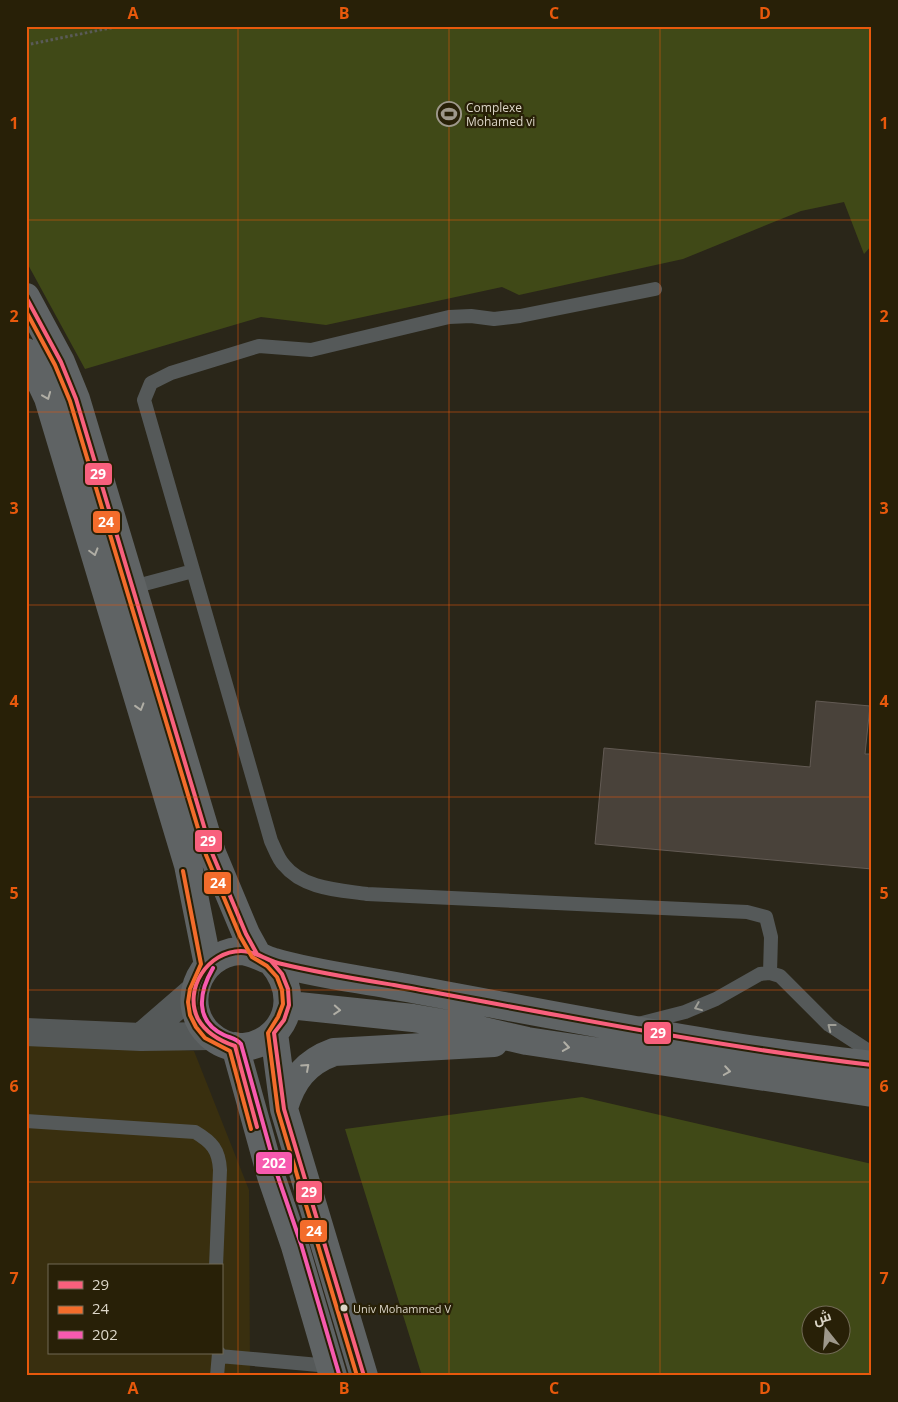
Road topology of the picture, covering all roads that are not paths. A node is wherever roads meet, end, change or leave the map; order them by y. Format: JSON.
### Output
{"nodes":[{"id":1,"x":655,"y":289,"type":"dead end"},
{"id":2,"x":26,"y":297,"type":"edge"},
{"id":3,"x":26,"y":352,"type":"edge"},
{"id":4,"x":193,"y":571,"type":"junction"},
{"id":5,"x":133,"y":587,"type":"junction"},
{"id":6,"x":106,"y":595,"type":"junction"},
{"id":7,"x":264,"y":958,"type":"junction"},
{"id":8,"x":208,"y":964,"type":"junction"},
{"id":9,"x":770,"y":973,"type":"junction"},
{"id":10,"x":194,"y":991,"type":"junction"},
{"id":11,"x":289,"y":1005,"type":"junction"},
{"id":12,"x":620,"y":1026,"type":"junction"},
{"id":13,"x":26,"y":1032,"type":"edge"},
{"id":14,"x":274,"y":1034,"type":"junction"},
{"id":15,"x":141,"y":1037,"type":"junction"},
{"id":16,"x":223,"y":1041,"type":"junction"},
{"id":17,"x":528,"y":1041,"type":"junction"},
{"id":18,"x":872,"y":1053,"type":"edge"},
{"id":19,"x":872,"y":1066,"type":"edge"},
{"id":20,"x":872,"y":1093,"type":"edge"},
{"id":21,"x":284,"y":1109,"type":"junction"},
{"id":22,"x":26,"y":1121,"type":"edge"},
{"id":23,"x":216,"y":1264,"type":"edge"},
{"id":24,"x":219,"y":1355,"type":"edge"},
{"id":25,"x":332,"y":1371,"type":"edge"},
{"id":26,"x":217,"y":1376,"type":"edge"},
{"id":27,"x":364,"y":1376,"type":"edge"}],
"edges":[{"from":1,"to":4,"type":"lane"},
{"from":2,"to":5,"type":"main road"},
{"from":3,"to":6,"type":"main road","one_way":true},
{"from":4,"to":5,"type":"lane"},
{"from":4,"to":9,"type":"lane"},
{"from":5,"to":6,"type":"main road"},
{"from":5,"to":7,"type":"main road"},
{"from":6,"to":8,"type":"main road","one_way":true},
{"from":7,"to":8,"type":"main road"},
{"from":7,"to":11,"type":"main road"},
{"from":7,"to":12,"type":"main road"},
{"from":8,"to":10,"type":"main road"},
{"from":9,"to":12,"type":"lane","one_way":true},
{"from":18,"to":9,"type":"lane","one_way":true},
{"from":10,"to":15,"type":"street"},
{"from":10,"to":16,"type":"main road"},
{"from":11,"to":14,"type":"main road"},
{"from":11,"to":17,"type":"main road","one_way":true},
{"from":12,"to":19,"type":"main road"},
{"from":13,"to":15,"type":"street"},
{"from":14,"to":16,"type":"main road"},
{"from":14,"to":21,"type":"main road"},
{"from":15,"to":16,"type":"street"},
{"from":16,"to":25,"type":"main road"},
{"from":17,"to":20,"type":"main road","one_way":true},
{"from":21,"to":17,"type":"main road","one_way":true},
{"from":21,"to":27,"type":"main road"},
{"from":22,"to":23,"type":"lane"},
{"from":24,"to":25,"type":"lane"},
{"from":24,"to":26,"type":"lane"}]}
